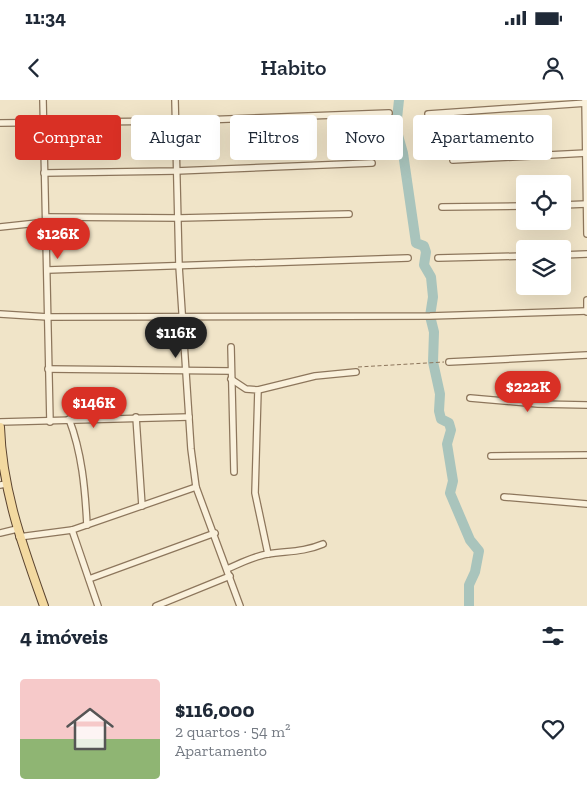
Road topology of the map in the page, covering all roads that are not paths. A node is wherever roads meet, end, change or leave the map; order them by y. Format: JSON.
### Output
{"nodes":[{"id":1,"x":43,"y":100,"type":"edge"},
{"id":2,"x":175,"y":100,"type":"edge"},
{"id":3,"x":586,"y":102,"type":"edge"},
{"id":4,"x":389,"y":113,"type":"dead end"},
{"id":5,"x":428,"y":114,"type":"dead end"},
{"id":6,"x":44,"y":115,"type":"edge"},
{"id":7,"x":175,"y":115,"type":"edge"},
{"id":8,"x":220,"y":119,"type":"edge"},
{"id":9,"x":0,"y":123,"type":"edge"},
{"id":10,"x":15,"y":123,"type":"edge"},
{"id":11,"x":586,"y":153,"type":"edge"},
{"id":12,"x":552,"y":155,"type":"edge"},
{"id":13,"x":44,"y":160,"type":"edge"},
{"id":14,"x":176,"y":160,"type":"edge"},
{"id":15,"x":372,"y":163,"type":"dead end"},
{"id":16,"x":176,"y":171,"type":"junction"},
{"id":17,"x":44,"y":173,"type":"junction"},
{"id":18,"x":586,"y":204,"type":"edge"},
{"id":19,"x":571,"y":205,"type":"edge"},
{"id":20,"x":516,"y":206,"type":"edge"},
{"id":21,"x":442,"y":208,"type":"dead end"},
{"id":22,"x":350,"y":214,"type":"dead end"},
{"id":23,"x":179,"y":218,"type":"junction"},
{"id":24,"x":47,"y":220,"type":"junction"},
{"id":25,"x":0,"y":226,"type":"edge"},
{"id":26,"x":587,"y":234,"type":"edge"},
{"id":27,"x":587,"y":254,"type":"edge"},
{"id":28,"x":571,"y":255,"type":"edge"},
{"id":29,"x":516,"y":256,"type":"edge"},
{"id":30,"x":408,"y":258,"type":"dead end"},
{"id":31,"x":438,"y":258,"type":"dead end"},
{"id":32,"x":179,"y":266,"type":"junction"},
{"id":33,"x":48,"y":270,"type":"junction"},
{"id":34,"x":587,"y":300,"type":"edge"},
{"id":35,"x":587,"y":312,"type":"edge"},
{"id":36,"x":0,"y":314,"type":"edge"},
{"id":37,"x":183,"y":316,"type":"junction"},
{"id":38,"x":48,"y":317,"type":"junction"},
{"id":39,"x":231,"y":347,"type":"dead end"},
{"id":40,"x":587,"y":355,"type":"edge"},
{"id":41,"x":449,"y":362,"type":"road end"},
{"id":42,"x":48,"y":369,"type":"junction"},
{"id":43,"x":187,"y":369,"type":"junction"},
{"id":44,"x":230,"y":371,"type":"junction"},
{"id":45,"x":356,"y":372,"type":"road end"},
{"id":46,"x":232,"y":379,"type":"junction"},
{"id":47,"x":258,"y":390,"type":"junction"},
{"id":48,"x":470,"y":398,"type":"dead end"},
{"id":49,"x":587,"y":405,"type":"edge"},
{"id":50,"x":189,"y":417,"type":"junction"},
{"id":51,"x":136,"y":418,"type":"junction"},
{"id":52,"x":69,"y":419,"type":"junction"},
{"id":53,"x":0,"y":422,"type":"edge"},
{"id":54,"x":50,"y":422,"type":"junction"},
{"id":55,"x":0,"y":427,"type":"edge"},
{"id":56,"x":587,"y":455,"type":"edge"},
{"id":57,"x":491,"y":456,"type":"dead end"},
{"id":58,"x":234,"y":472,"type":"dead end"},
{"id":59,"x":3,"y":485,"type":"edge"},
{"id":60,"x":196,"y":487,"type":"junction"},
{"id":61,"x":504,"y":497,"type":"dead end"},
{"id":62,"x":587,"y":504,"type":"edge"},
{"id":63,"x":142,"y":506,"type":"junction"},
{"id":64,"x":88,"y":525,"type":"junction"},
{"id":65,"x":72,"y":530,"type":"junction"},
{"id":66,"x":0,"y":533,"type":"edge"},
{"id":67,"x":18,"y":533,"type":"junction"},
{"id":68,"x":215,"y":533,"type":"junction"},
{"id":69,"x":323,"y":544,"type":"dead end"},
{"id":70,"x":268,"y":554,"type":"junction"},
{"id":71,"x":227,"y":569,"type":"junction"},
{"id":72,"x":230,"y":576,"type":"junction"},
{"id":73,"x":89,"y":579,"type":"junction"},
{"id":74,"x":44,"y":606,"type":"edge"},
{"id":75,"x":98,"y":606,"type":"edge"},
{"id":76,"x":156,"y":606,"type":"edge"},
{"id":77,"x":240,"y":606,"type":"edge"}],
"edges":[{"from":1,"to":6,"type":"street"},
{"from":2,"to":7,"type":"street"},
{"from":3,"to":5,"type":"street"},
{"from":3,"to":11,"type":"street"},
{"from":4,"to":8,"type":"street"},
{"from":9,"to":10,"type":"street"},
{"from":11,"to":12,"type":"street"},
{"from":11,"to":18,"type":"street"},
{"from":13,"to":17,"type":"street"},
{"from":14,"to":16,"type":"street"},
{"from":15,"to":16,"type":"street"},
{"from":16,"to":17,"type":"street"},
{"from":16,"to":23,"type":"street"},
{"from":17,"to":24,"type":"street"},
{"from":18,"to":19,"type":"street"},
{"from":18,"to":26,"type":"street"},
{"from":20,"to":21,"type":"street"},
{"from":22,"to":23,"type":"street"},
{"from":23,"to":24,"type":"street"},
{"from":23,"to":32,"type":"street"},
{"from":24,"to":25,"type":"street"},
{"from":24,"to":33,"type":"street"},
{"from":27,"to":28,"type":"street"},
{"from":29,"to":31,"type":"street"},
{"from":30,"to":32,"type":"street"},
{"from":32,"to":33,"type":"street"},
{"from":32,"to":37,"type":"street"},
{"from":33,"to":38,"type":"street"},
{"from":34,"to":35,"type":"street"},
{"from":35,"to":37,"type":"street"},
{"from":36,"to":38,"type":"street"},
{"from":37,"to":38,"type":"street"},
{"from":37,"to":43,"type":"street"},
{"from":38,"to":42,"type":"street"},
{"from":39,"to":44,"type":"street"},
{"from":40,"to":41,"type":"street"},
{"from":42,"to":43,"type":"street"},
{"from":42,"to":54,"type":"street"},
{"from":43,"to":44,"type":"street"},
{"from":43,"to":50,"type":"street"},
{"from":44,"to":46,"type":"street"},
{"from":45,"to":47,"type":"street"},
{"from":46,"to":47,"type":"street"},
{"from":46,"to":58,"type":"street"},
{"from":47,"to":70,"type":"street"},
{"from":48,"to":49,"type":"street"},
{"from":50,"to":51,"type":"street"},
{"from":50,"to":60,"type":"street"},
{"from":51,"to":52,"type":"street"},
{"from":51,"to":63,"type":"street"},
{"from":52,"to":54,"type":"street"},
{"from":52,"to":64,"type":"street"},
{"from":53,"to":54,"type":"street"},
{"from":55,"to":59,"type":"main road"},
{"from":56,"to":57,"type":"street"},
{"from":59,"to":67,"type":"main road"},
{"from":60,"to":63,"type":"street"},
{"from":60,"to":68,"type":"street"},
{"from":61,"to":62,"type":"street"},
{"from":63,"to":64,"type":"street"},
{"from":64,"to":65,"type":"street"},
{"from":65,"to":67,"type":"street"},
{"from":65,"to":73,"type":"street"},
{"from":66,"to":67,"type":"street"},
{"from":67,"to":74,"type":"main road"},
{"from":68,"to":71,"type":"street"},
{"from":68,"to":73,"type":"street"},
{"from":69,"to":70,"type":"street"},
{"from":70,"to":71,"type":"street"},
{"from":71,"to":72,"type":"street"},
{"from":72,"to":76,"type":"street"},
{"from":72,"to":77,"type":"street"},
{"from":73,"to":75,"type":"street"}]}
